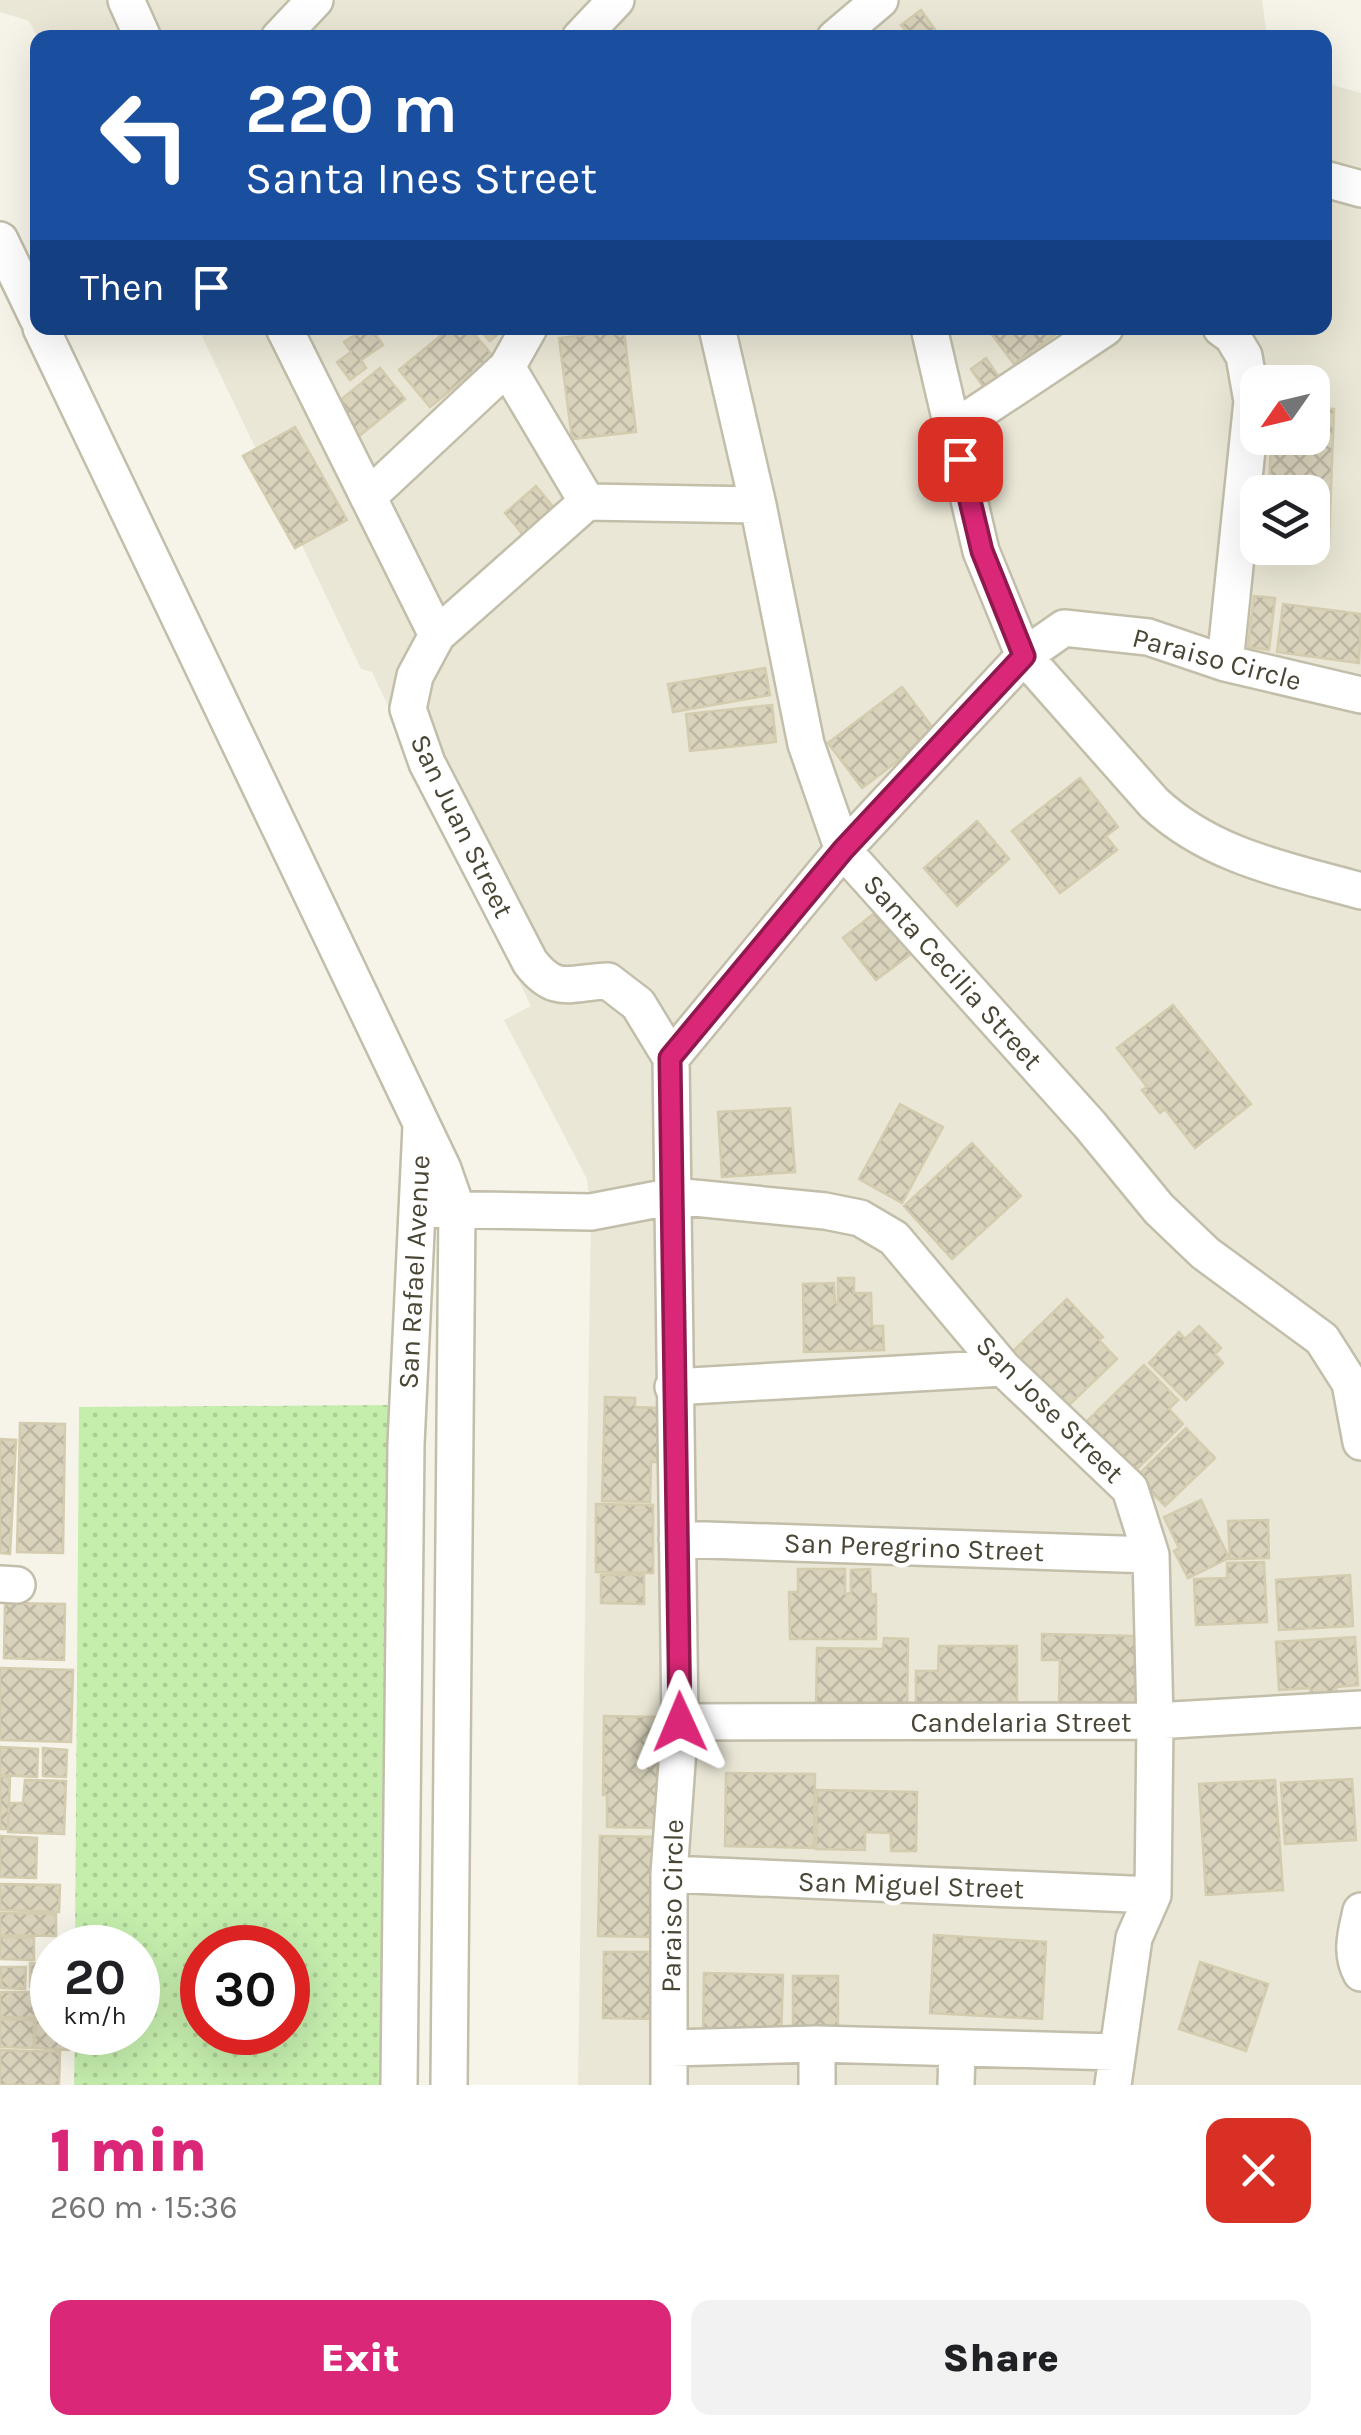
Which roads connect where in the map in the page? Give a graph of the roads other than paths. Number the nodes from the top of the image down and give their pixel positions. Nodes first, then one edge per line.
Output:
1 (126, 0) edge
2 (315, 0) edge
3 (616, 0) edge
4 (869, 13) edge
5 (139, 30) edge
6 (287, 30) edge
7 (588, 30) edge
8 (847, 30) edge
9 (1332, 180) edge
10 (1361, 189) edge
11 (0, 240) edge
12 (30, 302) edge
13 (45, 335) edge
14 (287, 335) edge
15 (525, 335) edge
16 (719, 335) edge
17 (932, 335) edge
18 (1094, 335) edge
19 (1231, 335) edge
20 (508, 368) junction
21 (953, 429) junction
22 (368, 497) junction
23 (587, 502) junction
24 (758, 505) junction
25 (438, 635) junction
26 (1024, 656) junction
27 (1225, 663) junction
28 (1361, 695) edge
29 (843, 850) junction
30 (1361, 890) edge
31 (670, 1058) junction
32 (421, 1126) junction
33 (674, 1196) junction
34 (417, 1209) junction
35 (457, 1209) junction
36 (1322, 1339) junction
37 (1361, 1342) edge
38 (1003, 1368) junction
39 (673, 1387) junction
40 (1361, 1442) edge
41 (677, 1539) junction
42 (1151, 1555) junction
43 (404, 1560) junction
44 (454, 1562) junction
45 (1361, 1709) edge
46 (680, 1722) junction
47 (1156, 1722) junction
48 (669, 1874) junction
49 (1153, 1895) junction
50 (1361, 1911) edge
51 (1361, 1973) edge
52 (400, 1989) junction
53 (449, 1992) junction
54 (817, 2044) junction
55 (670, 2048) junction
56 (958, 2050) junction
57 (1114, 2068) edge
58 (399, 2085) edge
59 (449, 2085) edge
60 (669, 2085) edge
61 (816, 2085) edge
62 (956, 2085) edge

1 - 5 street
2 - 6 street
3 - 7 street
4 - 8 street
9 - 10 street
11 - 12 street
13 - 32 street
14 - 22 street
15 - 20 street
16 - 24 street, Santa Cecilia Street
17 - 21 street
18 - 21 street
19 - 27 street
20 - 22 street
20 - 23 street
21 - 26 street
22 - 25 street
23 - 24 street
23 - 25 street, San Juan Street
24 - 29 street, Santa Cecilia Street
25 - 31 street, San Juan Street
26 - 27 street, Paraiso Circle
26 - 29 street, Paraiso Circle
26 - 30 street
27 - 28 street, Paraiso Circle
29 - 31 street, Paraiso Circle
29 - 36 street, Santa Cecilia Street
31 - 33 street, Paraiso Circle
32 - 34 street, San Rafael Avenue
32 - 35 street, San Rafael Avenue
33 - 35 street, San Jose Street
33 - 38 street, San Jose Street
33 - 39 street, Paraiso Circle
34 - 35 street, San Jose Street
34 - 43 street, San Rafael Avenue
35 - 44 street, San Rafael Avenue
36 - 37 street
36 - 40 street, Santa Cecilia Street
38 - 39 street
38 - 42 street, San Jose Street
39 - 41 street, Paraiso Circle
41 - 42 street, San Peregrino Street
41 - 46 street, Paraiso Circle
42 - 47 street, San Jose Street
43 - 44 street
43 - 52 street, San Rafael Avenue
44 - 53 street, San Rafael Avenue
45 - 47 street, Candelaria Street
46 - 47 street, Candelaria Street
46 - 48 street, Paraiso Circle
47 - 49 street, San Jose Street
48 - 49 street, San Miguel Street
48 - 55 street, Paraiso Circle
49 - 57 street, San Jose Street
50 - 51 street
52 - 53 street
52 - 58 street, San Rafael Avenue
53 - 59 street, San Rafael Avenue
54 - 55 street
54 - 56 street
54 - 61 street
55 - 60 street, Paraiso Circle
56 - 57 street
56 - 62 street

